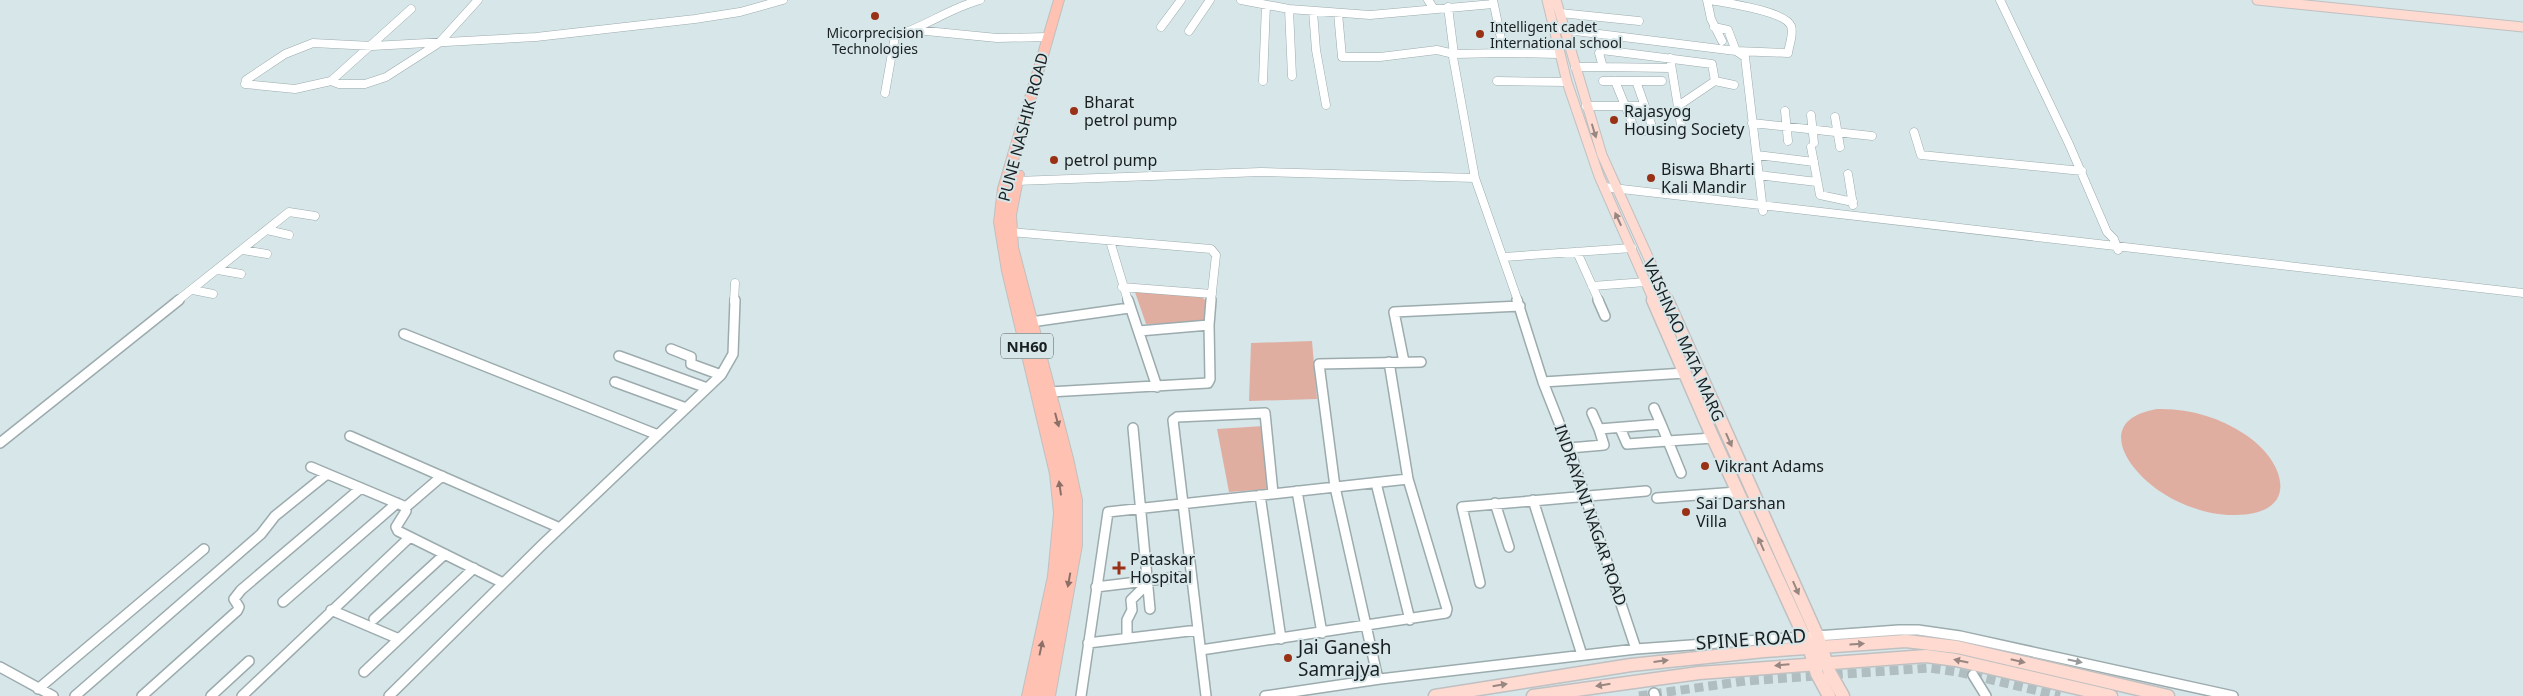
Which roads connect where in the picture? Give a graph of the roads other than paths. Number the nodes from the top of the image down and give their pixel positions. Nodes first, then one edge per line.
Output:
1 (478, 0) edge
2 (756, 0) edge
3 (783, 0) edge
4 (980, 0) edge
5 (1059, 0) edge
6 (1067, 0) edge
7 (1181, 0) edge
8 (1210, 0) edge
9 (1241, 0) edge
10 (1428, 0) edge
11 (1547, 0) edge
12 (1556, 0) edge
13 (1709, 0) edge
14 (2000, 0) edge
15 (2257, 0) edge
16 (2288, 0) edge
17 (1492, 2) edge
18 (1266, 5) junction
19 (1448, 7) junction
20 (754, 8) junction
21 (411, 9) dead end
22 (1289, 9) junction
23 (1434, 9) junction
24 (1314, 11) junction
25 (1338, 13) junction
26 (1560, 13) junction
27 (1614, 18) junction
28 (1639, 21) dead end
29 (2523, 25) edge
30 (1161, 27) dead end
31 (1714, 27) junction
32 (1613, 28) dead end
33 (1558, 29) junction
34 (916, 30) junction
35 (1190, 31) dead end
36 (1048, 37) junction
37 (1722, 41) dead end
38 (439, 43) junction
39 (372, 46) junction
40 (1736, 51) junction
41 (1504, 53) junction
42 (1454, 54) junction
43 (1559, 54) junction
44 (1670, 58) junction
45 (1575, 67) junction
46 (1603, 67) junction
47 (1671, 68) junction
48 (1292, 76) dead end
49 (331, 81) junction
50 (1263, 81) dead end
51 (1497, 81) dead end
52 (1603, 81) dead end
53 (1615, 81) junction
54 (1636, 81) junction
55 (1662, 81) dead end
56 (1715, 81) junction
57 (1567, 82) junction
58 (1734, 85) dead end
59 (1675, 90) junction
60 (885, 93) dead end
61 (1692, 97) junction
62 (1326, 105) dead end
63 (1586, 106) junction
64 (1623, 106) junction
65 (1644, 106) junction
66 (1678, 106) junction
67 (1785, 111) dead end
68 (1810, 114) dead end
69 (1835, 117) dead end
70 (1752, 123) junction
71 (1681, 126) dead end
72 (1787, 127) junction
73 (1813, 130) junction
74 (1914, 132) dead end
75 (1837, 133) junction
76 (1872, 136) dead end
77 (1788, 141) dead end
78 (1840, 147) dead end
79 (1757, 155) junction
80 (1814, 162) junction
81 (2082, 171) junction
82 (1848, 174) dead end
83 (1758, 175) junction
84 (1476, 178) junction
85 (1016, 181) junction
86 (1817, 182) junction
87 (1611, 191) junction
88 (1763, 208) junction
89 (315, 216) dead end
90 (267, 230) junction
91 (1010, 232) junction
92 (2107, 232) junction
93 (289, 235) dead end
94 (1110, 241) junction
95 (2107, 247) junction
96 (1632, 248) junction
97 (2117, 249) junction
98 (243, 250) junction
99 (1577, 252) junction
100 (267, 254) dead end
101 (1504, 257) junction
102 (218, 270) junction
103 (241, 274) dead end
104 (1646, 282) junction
105 (735, 283) dead end
106 (1592, 286) junction
107 (1122, 287) junction
108 (192, 290) junction
109 (2523, 293) edge
110 (213, 294) dead end
111 (1212, 294) junction
112 (2523, 299) edge
113 (1520, 306) junction
114 (1129, 308) junction
115 (1605, 316) dead end
116 (1031, 322) junction
117 (1209, 325) junction
118 (1139, 332) junction
119 (404, 334) dead end
120 (671, 349) dead end
121 (618, 356) dead end
122 (1389, 362) junction
123 (1404, 362) junction
124 (1421, 362) dead end
125 (1685, 372) junction
126 (721, 375) junction
127 (615, 382) dead end
128 (1544, 382) junction
129 (1157, 387) junction
130 (707, 388) junction
131 (1049, 392) junction
132 (686, 408) junction
133 (1654, 408) dead end
134 (1592, 413) dead end
135 (1661, 424) junction
136 (1133, 428) dead end
137 (1620, 428) junction
138 (1599, 429) junction
139 (658, 435) junction
140 (350, 436) dead end
141 (1713, 438) junction
142 (1668, 441) junction
143 (0, 443) edge
144 (1569, 448) junction
145 (311, 467) dead end
146 (1681, 473) dead end
147 (327, 474) junction
148 (442, 476) junction
149 (1408, 479) junction
150 (1376, 483) junction
151 (1749, 485) junction
152 (1335, 487) junction
153 (361, 488) junction
154 (1736, 489) junction
155 (1296, 491) junction
156 (1646, 491) dead end
157 (1274, 494) junction
158 (1260, 495) junction
159 (1585, 496) junction
160 (1657, 498) dead end
161 (1533, 500) junction
162 (1495, 503) junction
163 (1182, 504) junction
164 (402, 505) junction
165 (1141, 508) junction
166 (560, 528) junction
167 (410, 537) junction
168 (1509, 547) dead end
169 (204, 549) dead end
170 (445, 554) junction
171 (474, 568) junction
172 (1179, 577) dead end
173 (1145, 582) junction
174 (503, 583) junction
175 (1480, 583) dead end
176 (1096, 587) junction
177 (283, 602) dead end
178 (1150, 609) dead end
179 (331, 610) junction
180 (374, 619) dead end
181 (1410, 620) junction
182 (1365, 627) junction
183 (1198, 630) junction
184 (1322, 633) junction
185 (1127, 638) junction
186 (399, 639) junction
187 (1282, 639) junction
188 (1812, 641) junction
189 (1088, 642) junction
190 (1636, 648) junction
191 (1201, 650) junction
192 (1582, 655) junction
193 (249, 660) dead end
194 (0, 667) edge
195 (1822, 668) junction
196 (364, 672) dead end
197 (1973, 675) dead end
198 (1378, 679) junction
199 (38, 689) junction
200 (53, 696) edge
201 (75, 696) edge
202 (142, 696) edge
203 (211, 696) edge
204 (242, 696) edge
205 (389, 696) edge
206 (1030, 696) edge
207 (1046, 696) edge
208 (1081, 696) edge
209 (1206, 696) edge
210 (1265, 696) edge
211 (1435, 696) edge
212 (1533, 696) edge
213 (1829, 696) edge
214 (1842, 696) edge
215 (1986, 696) edge
216 (2111, 696) edge
217 (2168, 696) edge
218 (2232, 696) edge

1 - 38 street
2 - 20 street
3 - 20 street
4 - 34 street
5 - 36 highway, PUNE NASHIK ROAD / NH60
6 - 85 highway, PUNE NASHIK ROAD / NH60
7 - 30 street
8 - 35 street
9 - 18 street
10 - 23 street
11 - 33 main road, VAISHNAO MATA MARG
12 - 26 main road, VAISHNAO MATA MARG
13 - 31 street
13 - 40 street
14 - 81 street
15 - 29 main road
16 - 29 main road
17 - 19 street
17 - 41 street
18 - 22 street
18 - 50 street
19 - 23 street
19 - 42 street
20 - 38 street
21 - 39 street
22 - 24 street
22 - 48 street
23 - 25 street
24 - 25 street
24 - 62 street
25 - 42 street
26 - 27 street
26 - 33 main road, VAISHNAO MATA MARG
27 - 28 street
27 - 32 street
31 - 37 street
31 - 40 street
33 - 40 street
33 - 43 main road, VAISHNAO MATA MARG
33 - 45 main road, VAISHNAO MATA MARG
34 - 36 street
34 - 60 street
206 -> 36 highway, PUNE NASHIK ROAD / NH60
38 - 39 street
38 - 49 street
39 - 49 street
39 - 49 street
40 - 70 street
41 - 42 street
41 - 43 street
42 - 84 street
43 - 57 main road, VAISHNAO MATA MARG
44 - 46 street
44 - 47 street
44 - 56 street
45 - 46 street
45 - 63 main road, VAISHNAO MATA MARG
46 - 47 street
47 - 59 street
51 - 57 street
52 - 53 street
53 - 54 street
53 - 64 street
54 - 55 street
54 - 65 street
56 - 58 street
56 - 61 street
57 - 87 main road, VAISHNAO MATA MARG
59 - 61 street
59 - 66 street
61 - 66 street
63 - 64 street
63 -> 87 main road, VAISHNAO MATA MARG
64 - 65 street
64 - 65 street
66 - 71 street
67 - 72 street
68 - 73 street
69 - 75 street
70 - 72 street
70 - 79 street
72 - 73 street
72 - 77 street
73 - 75 street
73 - 80 street
74 - 81 street
75 - 76 street
75 - 78 street
79 - 80 street
79 - 83 street
80 - 86 street
81 - 92 street
82 - 86 street
83 - 86 street
83 - 88 street
84 - 85 street
84 - 101 street
85 - 91 highway, PUNE NASHIK ROAD / NH60
87 - 88 street
96 -> 87 main road, VAISHNAO MATA MARG
87 -> 151 main road, VAISHNAO MATA MARG
88 - 95 street
89 - 90 street
90 - 93 street
90 - 98 street
91 - 94 street
91 - 116 highway, PUNE NASHIK ROAD / NH60
92 - 95 street
92 - 97 street
94 - 107 street
94 - 111 street
95 - 97 street
96 - 99 street
96 - 104 main road, VAISHNAO MATA MARG
97 - 109 street
97 - 112 street
98 - 100 street
98 - 102 street
99 - 101 street
99 - 106 street
101 - 113 street, INDRAYANI NAGAR ROAD
102 - 103 street
102 - 108 street
104 - 106 street
104 - 125 main road, VAISHNAO MATA MARG
105 - 126 street
106 - 115 street
107 - 111 street
107 - 114 street
108 - 110 street
108 - 143 street
111 - 117 street
113 - 123 street
113 - 128 street, INDRAYANI NAGAR ROAD
114 - 116 street
114 - 118 street
116 - 131 highway, PUNE NASHIK ROAD / NH60
117 - 118 street
117 - 129 street
118 - 129 street
119 - 139 street
120 - 126 street
121 - 130 street
122 - 123 street
122 - 149 street
122 - 152 street
123 - 124 street
125 - 128 street
125 - 141 main road, VAISHNAO MATA MARG
126 - 130 street
127 - 132 street
128 - 144 street, INDRAYANI NAGAR ROAD
129 - 131 street
130 - 132 street
131 -> 207 highway, PUNE NASHIK ROAD / NH60
132 - 139 street
133 - 135 street
134 - 138 street
135 - 137 street
135 - 142 street
136 - 165 street
137 - 138 street
137 - 142 street
138 - 144 street
139 - 166 street
140 - 148 street
141 - 142 street
141 - 154 main road, VAISHNAO MATA MARG
142 - 146 street
144 - 159 street, INDRAYANI NAGAR ROAD
145 - 147 street
147 - 153 street
147 - 201 street
148 - 164 street
148 - 166 street
149 - 150 street
149 - 181 street
150 - 152 street
150 - 181 street
151 - 154 main road
151 -> 188 main road, VAISHNAO MATA MARG
152 - 155 street
152 - 182 street
153 - 164 street
153 - 202 street
154 - 160 street
188 -> 154 main road, VAISHNAO MATA MARG
155 - 157 street
155 - 184 street
156 - 159 street
157 - 158 street
157 - 163 street
158 - 163 street
158 - 187 street
159 - 161 street
159 - 190 street, INDRAYANI NAGAR ROAD
161 - 162 street
161 - 192 street
162 - 168 street
162 - 175 street
163 - 165 street
163 - 183 street
164 - 167 street
164 - 177 street
165 - 173 street
165 - 176 street
166 - 174 street
167 - 170 street
167 - 179 street
169 - 199 street
170 - 171 street
170 - 180 street
171 - 174 street
171 - 186 street
172 - 173 street
173 - 176 street
173 - 178 street
173 - 185 street
174 - 205 street
176 - 189 street
179 - 186 street
179 - 204 street
181 - 182 street
182 - 184 street
182 - 198 street
183 - 185 street
183 - 191 street
184 - 187 street
185 - 189 street
186 - 196 street
187 - 191 street
188 - 190 street, SPINE ROAD
188 - 195 main road, VAISHNAO MATA MARG
211 -> 188 main road, SPINE ROAD
188 -> 217 main road, SPINE ROAD
188 -> 218 street, SPINE ROAD
189 - 208 street
190 - 192 street, SPINE ROAD
191 - 209 street
192 - 198 street, SPINE ROAD
193 - 203 street
194 - 199 street
195 -> 212 main road, SPINE ROAD
195 - 213 main road
195 - 214 main road
216 -> 195 main road, SPINE ROAD
197 - 215 street
198 - 210 street, SPINE ROAD
199 - 200 street

